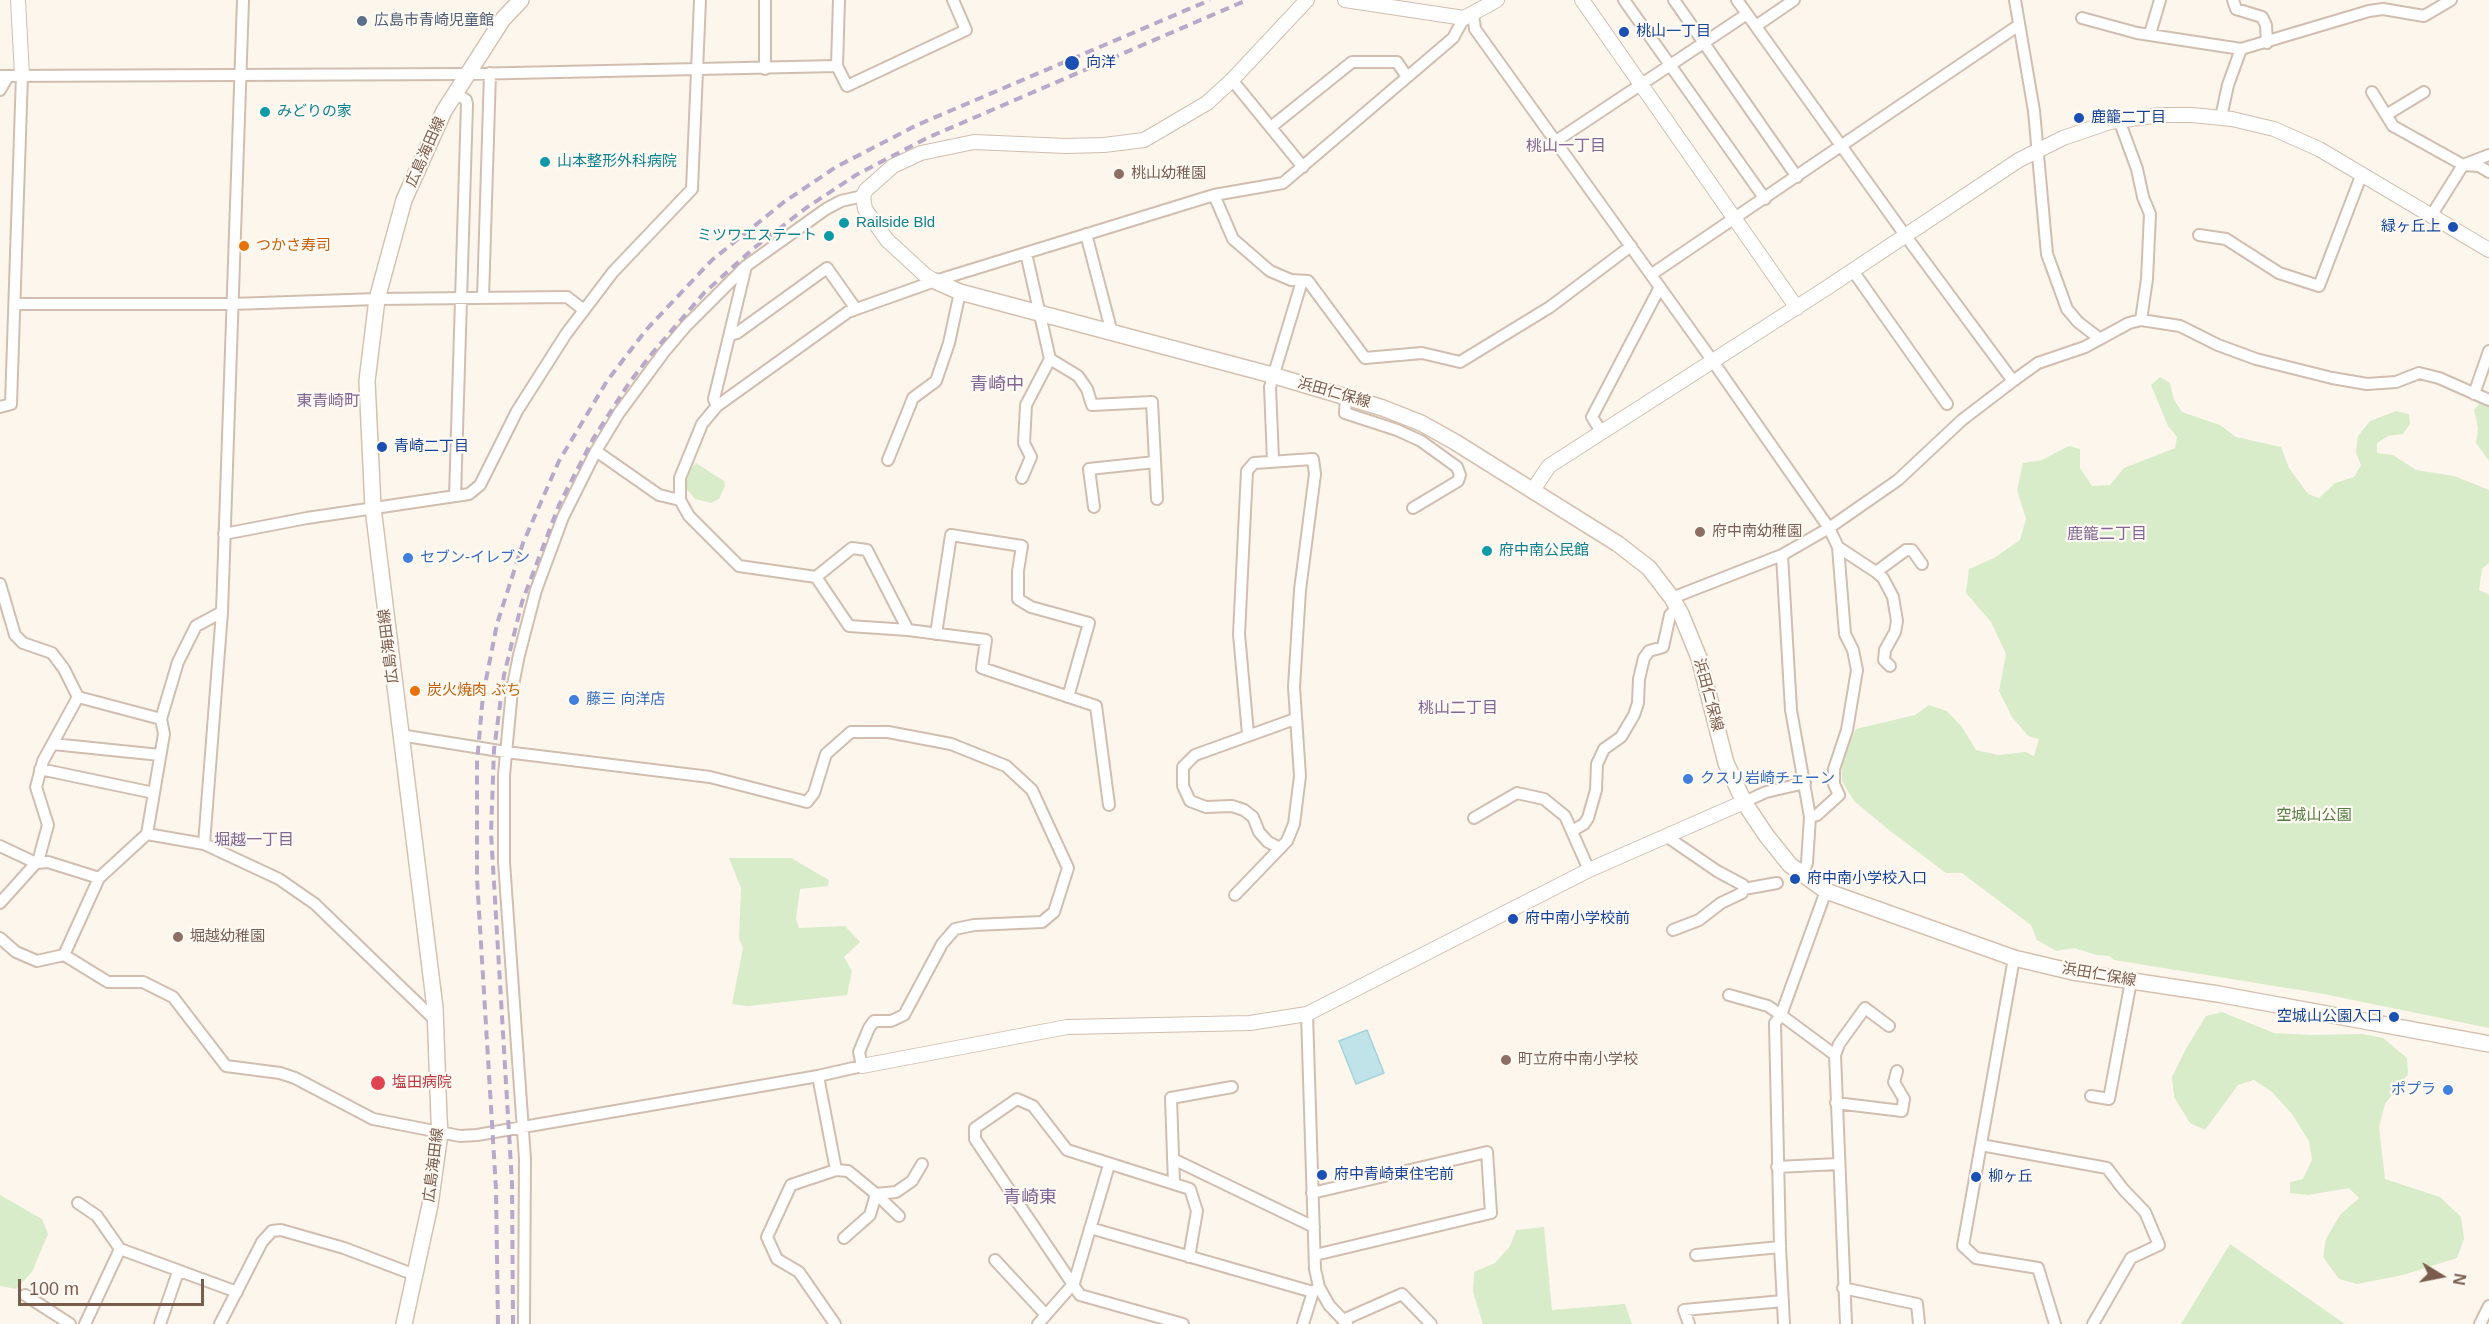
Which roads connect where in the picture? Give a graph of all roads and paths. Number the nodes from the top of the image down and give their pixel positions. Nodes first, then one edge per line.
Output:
1 (18, 0) edge
2 (243, 0) edge
3 (521, 0) edge
4 (700, 0) edge
5 (765, 0) edge
6 (839, 0) edge
7 (953, 0) edge
8 (1307, 0) edge
9 (1349, 0) edge
10 (1497, 0) edge
11 (1582, 0) edge
12 (1624, 0) edge
13 (1674, 0) edge
14 (1737, 0) edge
15 (1794, 0) edge
16 (2015, 0) edge
17 (2160, 0) edge
18 (2233, 0) edge
19 (2451, 0) edge
20 (1747, 14) junction
21 (1469, 16) junction
22 (2082, 18) dead end
23 (2019, 25) junction
24 (1756, 26) junction
25 (2150, 34) junction
26 (2267, 42) junction
27 (1704, 43) junction
28 (2241, 49) junction
29 (1670, 65) junction
30 (837, 66) junction
31 (765, 69) junction
32 (696, 70) junction
33 (489, 73) junction
34 (466, 74) junction
35 (240, 75) junction
36 (10, 76) edge
37 (1407, 77) junction
38 (1232, 80) junction
39 (1640, 84) junction
40 (0, 90) edge
41 (2372, 92) dead end
42 (2424, 92) dead end
43 (455, 93) junction
44 (2386, 115) junction
45 (2221, 117) junction
46 (2119, 120) junction
47 (1271, 128) junction
48 (1556, 141) junction
49 (1841, 147) junction
50 (2038, 150) junction
51 (2489, 155) edge
52 (2463, 165) junction
53 (1303, 167) junction
54 (2489, 172) edge
55 (2361, 176) junction
56 (1797, 177) junction
57 (1214, 195) junction
58 (863, 196) junction
59 (1765, 199) junction
60 (2431, 216) junction
61 (1735, 219) junction
62 (1086, 234) junction
63 (1905, 235) junction
64 (2199, 235) dead end
65 (1631, 246) junction
66 (2489, 250) edge
67 (1026, 253) junction
68 (746, 266) junction
69 (1853, 271) junction
70 (1652, 274) junction
71 (935, 281) junction
72 (1302, 281) junction
73 (1660, 286) junction
74 (960, 292) junction
75 (461, 298) junction
76 (483, 298) junction
77 (377, 299) junction
78 (15, 304) junction
79 (232, 304) junction
80 (1797, 308) junction
81 (856, 309) junction
82 (585, 310) junction
83 (1039, 313) junction
84 (2141, 320) junction
85 (1112, 333) junction
86 (730, 335) junction
87 (2100, 339) junction
88 (2489, 351) edge
89 (1050, 359) junction
90 (1713, 362) junction
91 (1272, 375) junction
92 (2013, 381) junction
93 (2474, 394) junction
94 (1346, 396) junction
95 (2489, 400) edge
96 (1947, 404) dead end
97 (717, 406) junction
98 (0, 407) edge
99 (1602, 433) junction
100 (596, 451) junction
101 (888, 460) dead end
102 (1273, 460) junction
103 (1155, 462) junction
104 (1022, 478) dead end
105 (1533, 490) junction
106 (455, 496) junction
107 (1157, 499) dead end
108 (680, 500) junction
109 (1094, 507) dead end
110 (373, 508) junction
111 (1413, 508) dead end
112 (1830, 528) junction
113 (224, 534) junction
114 (1838, 547) junction
115 (1782, 555) junction
116 (1922, 564) dead end
117 (1876, 572) junction
118 (816, 577) junction
119 (0, 584) edge
120 (1675, 603) junction
121 (222, 612) junction
122 (908, 630) junction
123 (936, 634) junction
124 (1890, 666) dead end
125 (78, 697) junction
126 (1068, 697) junction
127 (162, 719) junction
128 (1295, 719) junction
129 (1248, 734) junction
130 (400, 735) junction
131 (53, 744) junction
132 (506, 752) junction
133 (160, 755) junction
134 (40, 769) junction
135 (1805, 783) junction
136 (154, 793) junction
137 (1744, 802) junction
138 (1109, 805) dead end
139 (1810, 817) junction
140 (1474, 818) dead end
141 (1572, 831) junction
142 (147, 834) junction
143 (1666, 836) junction
144 (204, 844) junction
145 (0, 846) edge
146 (1280, 849) junction
147 (36, 864) junction
148 (1589, 870) junction
149 (1802, 876) junction
150 (99, 878) junction
151 (1777, 883) dead end
152 (1744, 889) junction
153 (1826, 891) junction
154 (1235, 895) dead end
155 (0, 903) edge
156 (1673, 930) dead end
157 (0, 938) edge
158 (64, 955) junction
159 (2014, 958) junction
160 (2131, 981) junction
161 (1729, 995) dead end
162 (1307, 1014) junction
163 (1781, 1015) junction
164 (435, 1020) junction
165 (1889, 1026) dead end
166 (2489, 1044) edge
167 (1834, 1055) junction
168 (862, 1066) junction
169 (1897, 1071) dead end
170 (818, 1076) junction
171 (1232, 1087) dead end
172 (2091, 1096) dead end
173 (1836, 1103) junction
174 (522, 1126) junction
175 (440, 1133) junction
176 (1981, 1145) junction
177 (1173, 1159) junction
178 (921, 1164) dead end
179 (1838, 1164) junction
180 (1109, 1165) junction
181 (1778, 1167) junction
182 (836, 1170) junction
183 (1174, 1184) junction
184 (1312, 1193) junction
185 (876, 1194) junction
186 (78, 1203) dead end
187 (899, 1216) dead end
188 (1314, 1227) junction
189 (1090, 1228) junction
190 (844, 1238) dead end
191 (1780, 1247) junction
192 (120, 1249) junction
193 (1696, 1255) dead end
194 (1314, 1256) junction
195 (1189, 1257) junction
196 (994, 1260) dead end
197 (178, 1272) junction
198 (415, 1275) junction
199 (1074, 1283) junction
200 (1843, 1288) junction
201 (1316, 1290) junction
202 (237, 1292) junction
203 (25, 1295) dead end
204 (1783, 1300) junction
205 (2489, 1306) edge
206 (1042, 1320) edge
207 (1345, 1322) edge
208 (1178, 1323) edge
209 (70, 1324) edge
210 (86, 1324) edge
211 (160, 1324) edge
212 (220, 1324) edge
213 (404, 1324) edge
214 (524, 1324) edge
215 (835, 1324) edge
216 (1303, 1324) edge
217 (1431, 1324) edge
218 (1689, 1324) edge
219 (1784, 1324) edge
220 (1846, 1324) edge
221 (1919, 1324) edge
222 (2055, 1324) edge
223 (2093, 1324) edge
224 (2480, 1324) edge

1 - 36 street
2 - 35 street
3 - 34 main road, 広島海田線
4 - 32 street
5 - 31 street
6 - 30 street
7 - 30 street
8 - 38 street
9 - 21 street
10 - 21 street
11 - 39 street
12 - 29 street
13 - 27 street
14 - 20 street
15 - 24 street
16 - 23 street
17 - 25 street
18 - 26 street
19 - 26 street
20 - 24 street
20 - 27 street
21 - 37 street
21 - 48 street
22 - 25 street
23 - 49 street
23 - 50 street
24 - 49 street
25 - 28 street
26 - 28 street
27 - 29 street
27 - 56 street
28 - 45 street
29 - 39 street
29 - 59 street
30 - 31 street
31 - 32 street
32 - 33 street
32 - 82 street
33 - 34 street
33 - 76 street
34 - 35 street
34 - 43 main road, 広島海田線
35 - 36 street
35 - 79 street
36 - 40 street
36 - 78 street
37 - 47 street
37 - 53 street
38 - 47 street
38 - 58 street
39 - 48 street
39 - 61 street
41 - 44 street
42 - 44 street
43 - 75 street
43 - 77 main road, 広島海田線
44 - 52 street
45 - 46 street
45 - 55 street
46 - 50 street
46 - 84 street
47 - 53 street
48 - 65 street
49 - 56 street
49 - 63 street
50 - 63 street
50 - 87 street
51 - 52 street
52 - 54 street
52 - 60 street
53 - 57 street
55 - 60 street
55 - 64 street
56 - 59 street
57 - 62 street
57 - 72 street
58 - 68 street
58 - 71 street
59 - 61 street
60 - 66 street
61 - 70 street
61 - 80 street
62 - 67 street
62 - 85 street
63 - 69 street
63 - 92 street
65 - 70 street
65 - 72 street
67 - 71 street
67 - 83 street
68 - 86 street
68 - 100 street
69 - 80 street
69 - 96 street
70 - 73 street
71 - 74 main road, 浜田仁保線
71 - 81 street
72 - 91 street
73 - 90 street
73 - 99 street
74 - 83 main road, 浜田仁保線
74 - 101 street
75 - 76 street
75 - 77 street
75 - 106 street
76 - 82 street
77 - 79 street
77 - 110 main road, 広島海田線
78 - 79 street
78 - 98 street
79 - 113 street
80 - 90 street
81 - 86 street
81 - 97 street
82 - 106 street
83 - 85 main road, 浜田仁保線
83 - 89 street
84 - 87 street
84 - 93 street
85 - 91 main road, 浜田仁保線
86 - 97 street
87 - 92 street
88 - 93 street
89 - 103 street
89 - 104 street
90 - 99 street
90 - 112 street
91 - 94 main road, 浜田仁保線
91 - 102 street
92 - 112 street
93 - 95 street
94 - 105 main road, 浜田仁保線
94 - 111 street
97 - 108 street
99 - 105 street
100 - 108 street
100 - 132 street
102 - 128 street
102 - 129 street
103 - 107 street
103 - 109 street
105 - 120 main road, 浜田仁保線
106 - 110 street
108 - 118 street
110 - 113 street
110 - 130 main road, 広島海田線
112 - 114 street
112 - 115 street
113 - 121 street
114 - 117 street
114 - 139 street
115 - 120 street
115 - 135 street
116 - 117 street
117 - 124 street
118 - 122 street
118 - 122 street
119 - 125 street
120 - 137 main road, 浜田仁保線
120 - 141 street
121 - 127 street
121 - 144 street
122 - 123 street
123 - 126 street
123 - 126 street
125 - 127 street
125 - 131 street
126 - 138 street
127 - 133 street
128 - 129 street
128 - 146 street
129 - 146 street
130 - 132 street
130 - 164 main road, 広島海田線
131 - 133 street
131 - 134 street
132 - 168 street
132 - 174 street
133 - 136 street
134 - 136 street
134 - 147 street
135 - 137 street
135 - 139 street
136 - 142 street
137 - 143 street
137 - 149 main road, 浜田仁保線
139 - 149 street
140 - 141 street
141 - 148 street
142 - 144 street
142 - 150 street
143 - 148 street
143 - 152 street
144 - 164 street
145 - 147 street
146 - 154 street
147 - 150 street
147 - 155 street
148 - 162 street
149 - 153 main road, 浜田仁保線
150 - 158 street
151 - 152 street
152 - 156 street
153 - 159 main road, 浜田仁保線
153 - 163 street
157 - 158 street
158 - 175 street
159 - 160 main road, 浜田仁保線
159 - 176 street
160 - 166 main road, 浜田仁保線
160 - 172 street
161 - 163 street
162 - 168 street
162 - 184 street
163 - 167 street
163 - 181 street
164 - 175 main road, 広島海田線
165 - 167 street
167 - 173 street
168 - 170 street
169 - 173 street
170 - 174 street
170 - 182 street
171 - 177 street
173 - 179 street
174 - 175 street
174 - 214 street
175 - 198 main road, 広島海田線
176 - 222 street
176 - 223 street
177 - 183 street
177 - 188 street
178 - 185 street
179 - 181 street
179 - 200 street
180 - 183 street
180 - 189 street
180 - 199 street
181 - 191 street
182 - 185 street
182 - 215 street
183 - 195 street
184 - 188 street
184 - 194 street
185 - 187 street
185 - 190 street
186 - 192 street
188 - 194 street
189 - 195 street
189 - 199 street
191 - 193 street
191 - 204 street
192 - 197 street
192 - 210 street
194 - 201 street
195 - 201 street
196 - 206 street
197 - 202 street
197 - 211 street
198 - 202 street
198 - 213 main road, 広島海田線
199 - 206 street
199 - 208 street
200 - 220 street
200 - 221 street
201 - 207 street
201 - 216 street
202 - 212 street
203 - 209 street
204 - 218 street
204 - 219 street
205 - 224 street
207 - 217 street

